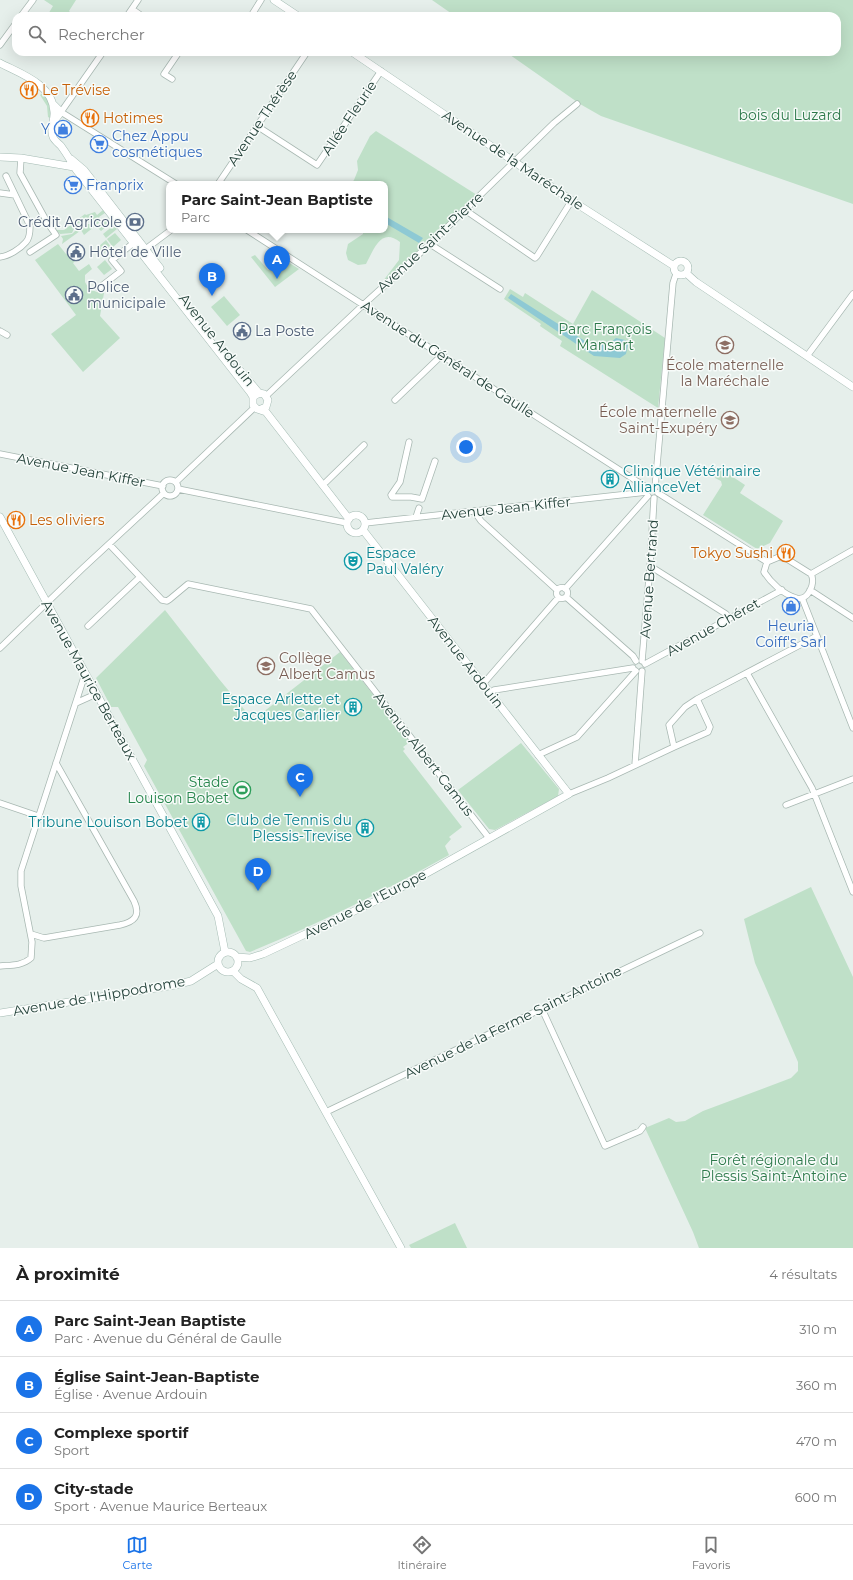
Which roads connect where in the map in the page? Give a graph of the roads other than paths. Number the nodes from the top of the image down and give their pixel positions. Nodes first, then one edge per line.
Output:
1 (33, 0) edge
2 (138, 0) edge
3 (261, 0) edge
4 (274, 0) edge
5 (132, 9) junction
6 (24, 12) edge
7 (130, 12) edge
8 (136, 12) edge
9 (254, 12) edge
10 (292, 12) edge
11 (12, 28) edge
12 (0, 45) edge
13 (100, 56) edge
14 (175, 56) edge
15 (304, 56) edge
16 (358, 56) edge
17 (0, 63) edge
18 (381, 71) junction
19 (172, 79) dead end
20 (578, 104) dead end
21 (54, 105) junction
22 (61, 112) junction
23 (53, 121) junction
24 (257, 126) junction
25 (0, 157) edge
26 (69, 157) junction
27 (21, 158) junction
28 (515, 161) junction
29 (49, 162) junction
30 (74, 167) junction
31 (6, 176) dead end
32 (171, 181) edge
33 (220, 181) edge
34 (0, 193) edge
35 (15, 195) junction
36 (572, 200) junction
37 (465, 210) junction
38 (167, 233) edge
39 (252, 233) edge
40 (136, 241) junction
41 (430, 244) junction
42 (144, 251) junction
43 (30, 252) dead end
44 (0, 257) edge
45 (674, 266) junction
46 (686, 273) junction
47 (676, 274) junction
48 (99, 288) dead end
49 (500, 289) dead end
50 (853, 294) edge
51 (363, 304) junction
52 (0, 331) edge
53 (7, 335) dead end
54 (442, 355) junction
55 (807, 356) junction
56 (853, 387) edge
57 (259, 396) junction
58 (394, 400) dead end
59 (268, 405) junction
60 (258, 408) junction
61 (409, 442) dead end
62 (364, 445) dead end
63 (0, 454) edge
64 (435, 462) dead end
65 (176, 482) junction
66 (326, 482) junction
67 (163, 486) junction
68 (656, 488) junction
69 (178, 489) junction
70 (164, 493) junction
71 (650, 494) junction
72 (658, 494) junction
73 (419, 508) dead end
74 (474, 511) junction
75 (0, 517) edge
76 (416, 518) junction
77 (349, 519) junction
78 (364, 526) junction
79 (110, 544) junction
80 (853, 550) edge
81 (767, 562) junction
82 (650, 566) junction
83 (811, 574) junction
84 (140, 577) junction
85 (565, 589) junction
86 (557, 590) junction
87 (782, 590) junction
88 (810, 590) junction
89 (566, 597) junction
90 (558, 598) junction
91 (802, 598) junction
92 (46, 604) junction
93 (729, 618) junction
94 (853, 618) edge
95 (88, 626) dead end
96 (817, 636) junction
97 (0, 648) edge
98 (641, 662) junction
99 (637, 670) junction
100 (747, 673) junction
101 (85, 674) junction
102 (483, 684) junction
103 (490, 693) junction
104 (96, 694) junction
105 (698, 699) junction
106 (76, 703) junction
107 (853, 728) edge
108 (674, 747) junction
109 (538, 755) junction
110 (56, 763) junction
111 (635, 765) junction
112 (853, 779) edge
113 (569, 794) junction
114 (815, 794) junction
115 (0, 803) edge
116 (786, 805) dead end
117 (38, 816) junction
118 (489, 838) junction
119 (853, 892) edge
120 (700, 933) dead end
121 (31, 934) junction
122 (225, 952) junction
123 (238, 957) junction
124 (218, 964) junction
125 (0, 966) edge
126 (233, 971) junction
127 (542, 1009) junction
128 (0, 1013) edge
129 (326, 1112) junction
130 (643, 1127) dead end
131 (401, 1248) edge

1 - 6 street
2 - 5 street
3 - 9 street
4 - 10 street
5 - 7 street
5 - 8 street
11 - 12 street
13 - 22 street
14 - 19 street
15 - 24 street, Avenue Thérèse
16 - 18 street, Avenue de la Maréchale
17 - 21 street
18 - 24 street, Allée Fleurie
18 - 28 street, Avenue de la Maréchale
20 - 28 street, Avenue Saint-Pierre
21 - 22 street
21 - 23 street, Avenue Ardouin
22 - 23 street
22 - 32 street
23 - 26 street, Avenue Ardouin
24 - 33 street, Avenue Thérèse
25 - 27 street
26 - 29 street
26 - 30 street, Avenue Ardouin
26 - 40 street, Avenue Ardouin
27 - 29 street
27 - 43 street
28 - 36 street, Avenue de la Maréchale
28 - 37 street, Avenue Saint-Pierre
29 - 30 street
30 - 40 street, Avenue Ardouin
31 - 35 street
34 - 35 street
35 - 44 street
36 - 37 street
36 - 45 street, Avenue de la Maréchale
37 - 41 street, Avenue Saint-Pierre
38 - 42 street
39 - 51 street, Avenue du Général de Gaulle
40 - 42 street, Avenue Ardouin
40 - 48 street
41 - 49 street
41 - 51 street, Avenue Saint-Pierre
42 - 57 street, Avenue Ardouin
45 - 46 street
45 - 47 street
46 - 47 street
46 - 55 street
47 - 68 street
50 - 55 street
51 - 54 street, Avenue du Général de Gaulle
51 - 57 street, Avenue Saint-Pierre
52 - 53 street
54 - 58 street
54 - 71 street, Avenue du Général de Gaulle
55 - 56 street
57 - 59 street
57 - 60 street
59 - 60 street
59 - 66 street
60 - 65 street
60 - 77 street
61 - 64 street
62 - 66 street
63 - 67 street, Avenue Jean Kiffer
65 - 67 street
65 - 69 street
66 - 77 street
67 - 70 street
68 - 71 street, Avenue Jean Kiffer
68 - 72 street
69 - 70 street
69 - 77 street
70 - 79 street
71 - 72 street
71 - 74 street, Avenue Jean Kiffer
71 - 82 street, Avenue Bertrand
71 - 85 street
72 - 81 street
73 - 76 street
74 - 76 street, Avenue Jean Kiffer
74 - 86 street
75 - 92 street, Avenue Maurice Berteaux
76 - 78 street, Avenue Jean Kiffer
77 - 78 street
77 - 78 street
78 - 102 street, Avenue Ardouin
79 - 84 street, Avenue Albert Camus
79 - 92 street
80 - 83 street
81 - 83 street
81 - 87 street
82 - 93 street
82 - 98 street, Avenue Bertrand
83 - 88 street
84 - 95 street
84 - 118 street, Avenue Albert Camus
85 - 86 street
85 - 89 street
86 - 90 street
87 - 91 street
87 - 93 street, Avenue Chéret
88 - 91 street
88 - 94 street
89 - 90 street
89 - 98 street
90 - 102 street
91 - 96 street
92 - 97 street
92 - 101 street, Avenue Maurice Berteaux
93 - 98 street, Avenue Chéret
96 - 100 street
96 - 107 street
98 - 99 street
98 - 99 street
99 - 103 street
99 - 109 street
99 - 111 street
100 - 105 street
100 - 114 street
101 - 104 street, Avenue Maurice Berteaux
101 - 106 street
102 - 103 street, Avenue Ardouin
103 - 109 street, Avenue Ardouin
104 - 106 street
104 - 122 street, Avenue Maurice Berteaux
105 - 108 street
105 - 108 street
106 - 110 street
108 - 111 street
109 - 113 street, Avenue Ardouin
110 - 117 street
110 - 121 street
111 - 113 street
112 - 114 street
113 - 118 street, Avenue de l'Europe
114 - 116 street
114 - 119 street
115 - 117 street
117 - 121 street
118 - 123 street, Avenue de l'Europe
120 - 127 street, Avenue de la Ferme Saint-Antoine
121 - 125 street
122 - 123 street
122 - 124 street
123 - 126 street
124 - 126 street
124 - 128 street, Avenue de l'Hippodrome
126 - 129 street
127 - 129 street, Avenue de la Ferme Saint-Antoine
127 - 130 street
129 - 131 street

